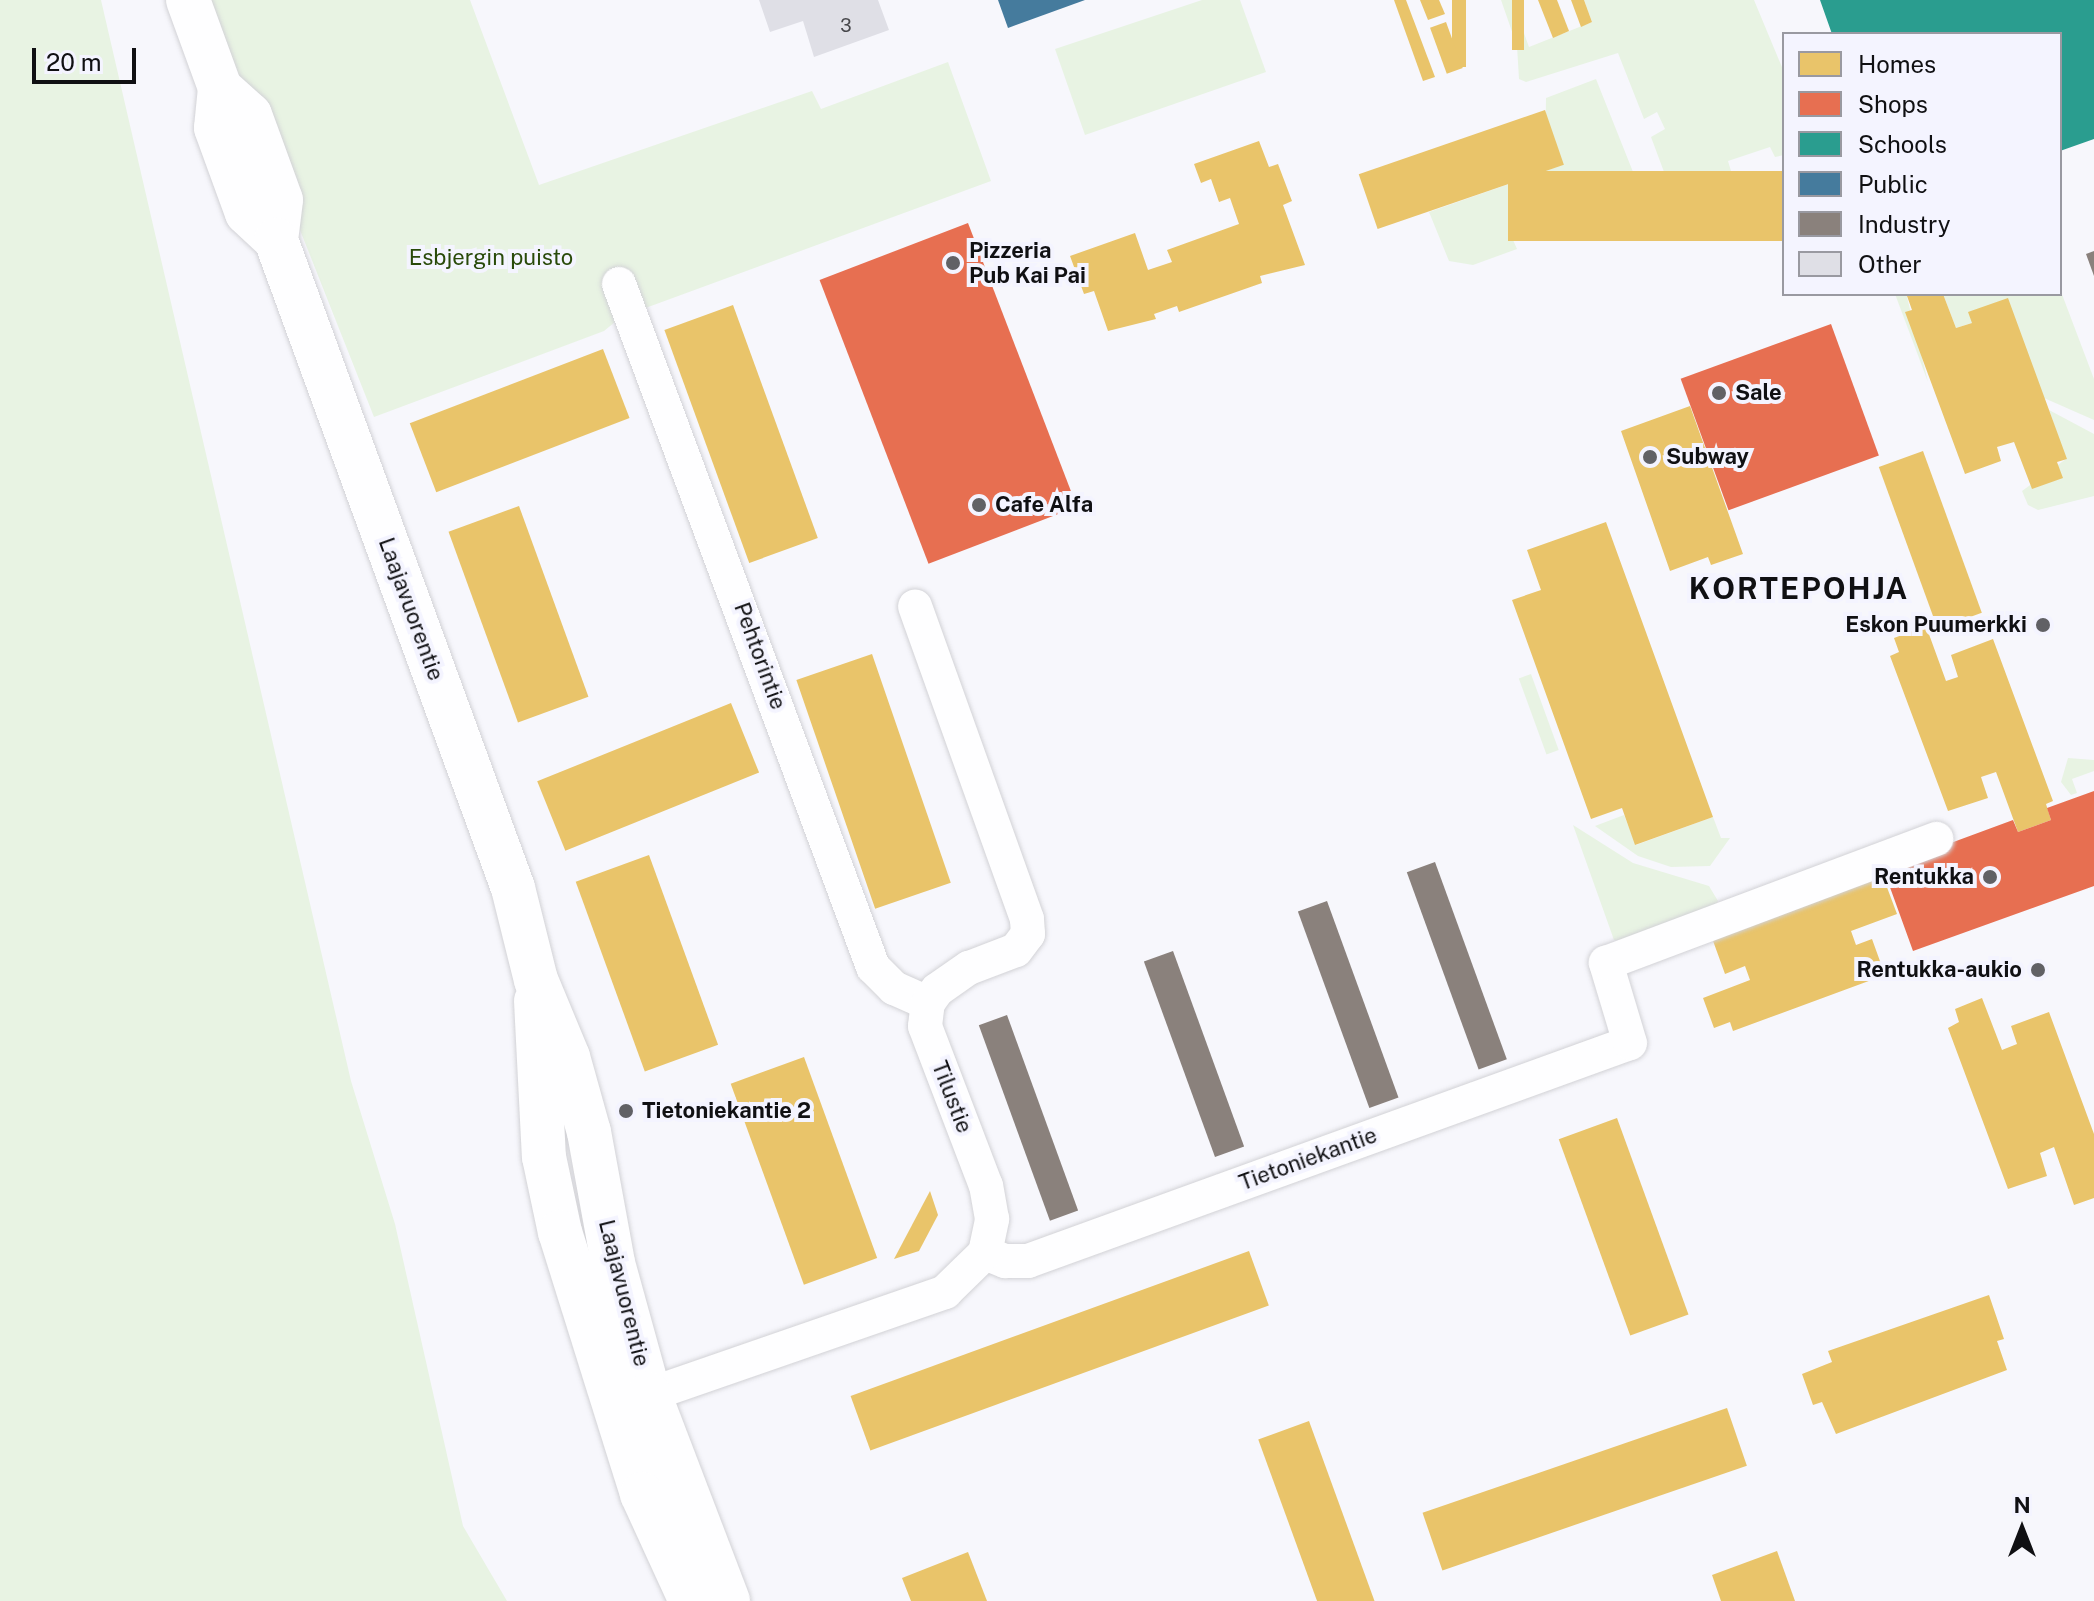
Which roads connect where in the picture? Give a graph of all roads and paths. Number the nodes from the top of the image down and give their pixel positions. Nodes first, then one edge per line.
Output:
1 (188, 0) edge
2 (619, 284) dead end
3 (915, 606) dead end
4 (1936, 839) dead end
5 (928, 1003) junction
6 (985, 1253) junction
7 (631, 1401) junction
8 (691, 1601) edge
9 (728, 1601) edge

1 - 7 main road, Laajavuorentie
2 - 5 street, Pehtorintie
3 - 5 street
4 - 6 street, Tietoniekantie
5 - 6 street, Tilustie
6 - 7 street
7 - 8 main road, Laajavuorentie
7 - 9 main road, Laajavuorentie

